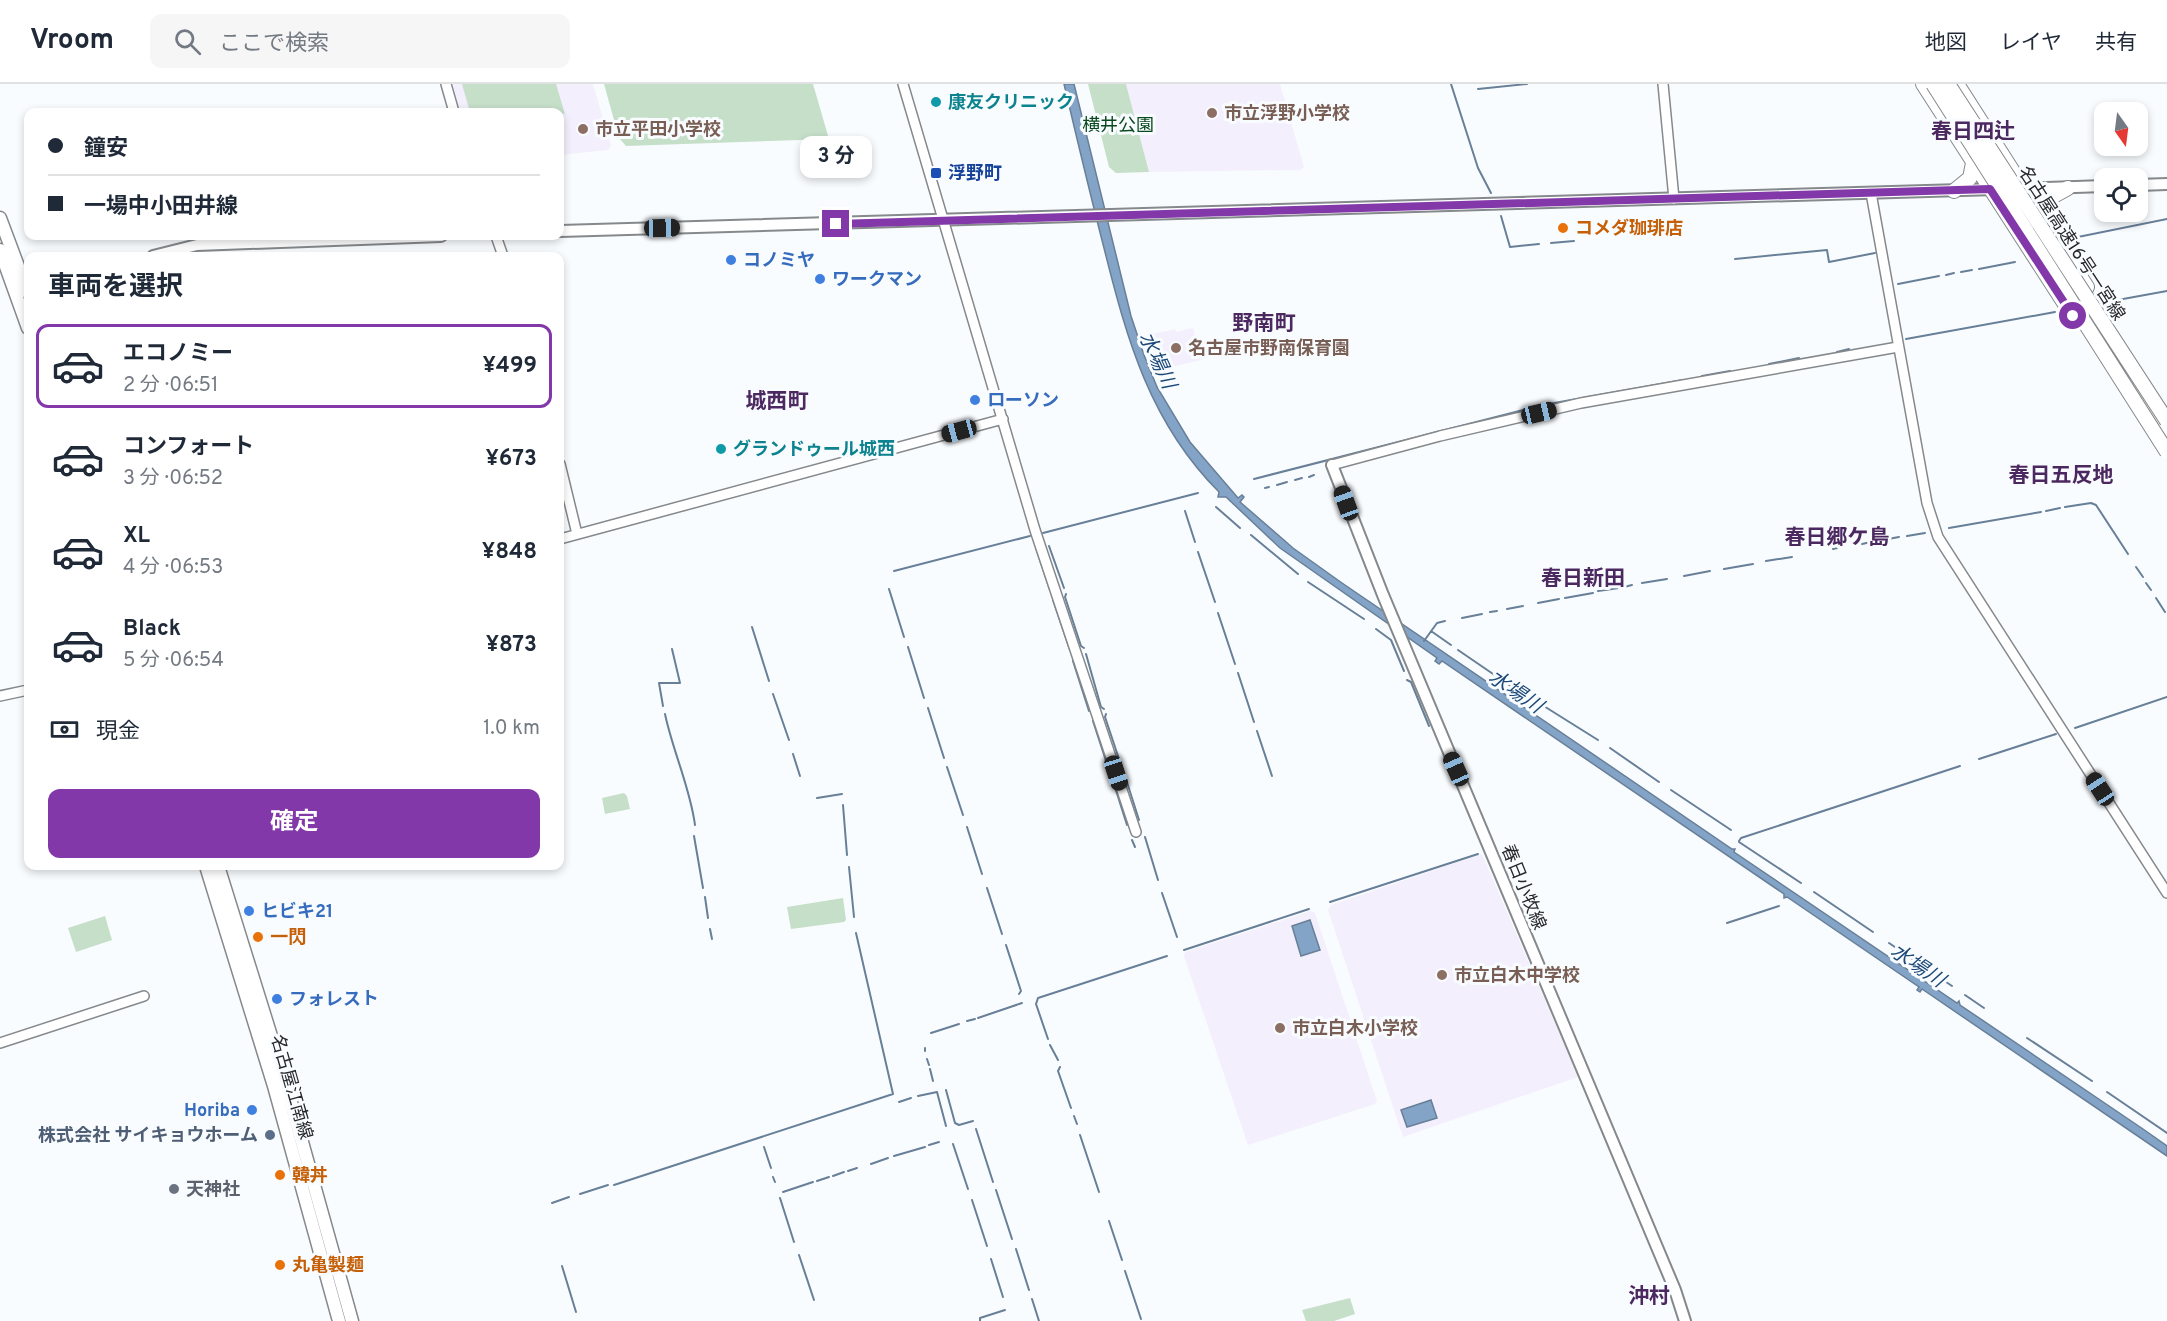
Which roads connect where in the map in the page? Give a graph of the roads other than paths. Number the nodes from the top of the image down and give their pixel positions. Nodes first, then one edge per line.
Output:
1 (446, 84) edge
2 (903, 84) edge
3 (1663, 84) edge
4 (1923, 84) edge
5 (1932, 84) edge
6 (1948, 84) edge
7 (1957, 84) edge
8 (453, 108) edge
9 (1973, 163) junction
10 (2167, 184) edge
11 (2148, 185) edge
12 (2094, 187) edge
13 (2068, 188) junction
14 (1990, 189) junction
15 (2026, 189) junction
16 (1954, 191) junction
17 (1871, 194) junction
18 (1674, 199) junction
19 (2041, 212) junction
20 (0, 218) edge
21 (945, 220) junction
22 (564, 231) edge
23 (333, 240) edge
24 (0, 250) edge
25 (169, 252) edge
26 (24, 289) edge
27 (24, 290) edge
28 (1898, 347) junction
29 (2125, 347) junction
30 (2167, 412) edge
31 (1004, 419) junction
32 (2167, 421) edge
33 (2167, 435) edge
34 (2167, 452) edge
35 (2167, 459) edge
36 (1332, 465) joint
37 (564, 480) edge
38 (577, 534) junction
39 (564, 538) edge
40 (24, 691) edge
41 (0, 696) edge
42 (1136, 832) dead end
43 (207, 870) edge
44 (219, 870) edge
45 (2167, 893) edge
46 (144, 996) dead end
47 (0, 1042) edge
48 (339, 1321) edge
49 (352, 1321) edge
50 (1685, 1321) edge

1 - 8 street
2 - 21 street
3 - 18 street
4 - 9 highway
5 - 34 highway, 名古屋高速16号一宮線, bridge
6 - 32 highway, 名古屋高速16号一宮線, bridge
7 - 15 highway
9 - 14 highway
9 - 16 highway
10 - 11 main road
12 - 13 main road
13 - 15 main road
13 - 19 highway
14 - 15 main road
14 - 16 main road
14 - 35 highway
15 - 19 highway
16 - 17 main road
17 - 18 main road
17 - 28 street
18 - 21 main road
19 - 29 highway
20 - 26 main road
21 - 22 main road
21 - 31 street
23 - 25 main road
24 - 27 main road
28 - 36 street
28 - 45 street
29 - 30 highway
29 - 33 highway
31 - 38 street
31 - 42 street
36 - 50 main road, 春日小牧線
37 - 38 street
38 - 39 street
40 - 41 street
43 - 48 main road, 名古屋江南線
44 - 49 main road, 名古屋江南線
46 - 47 street

